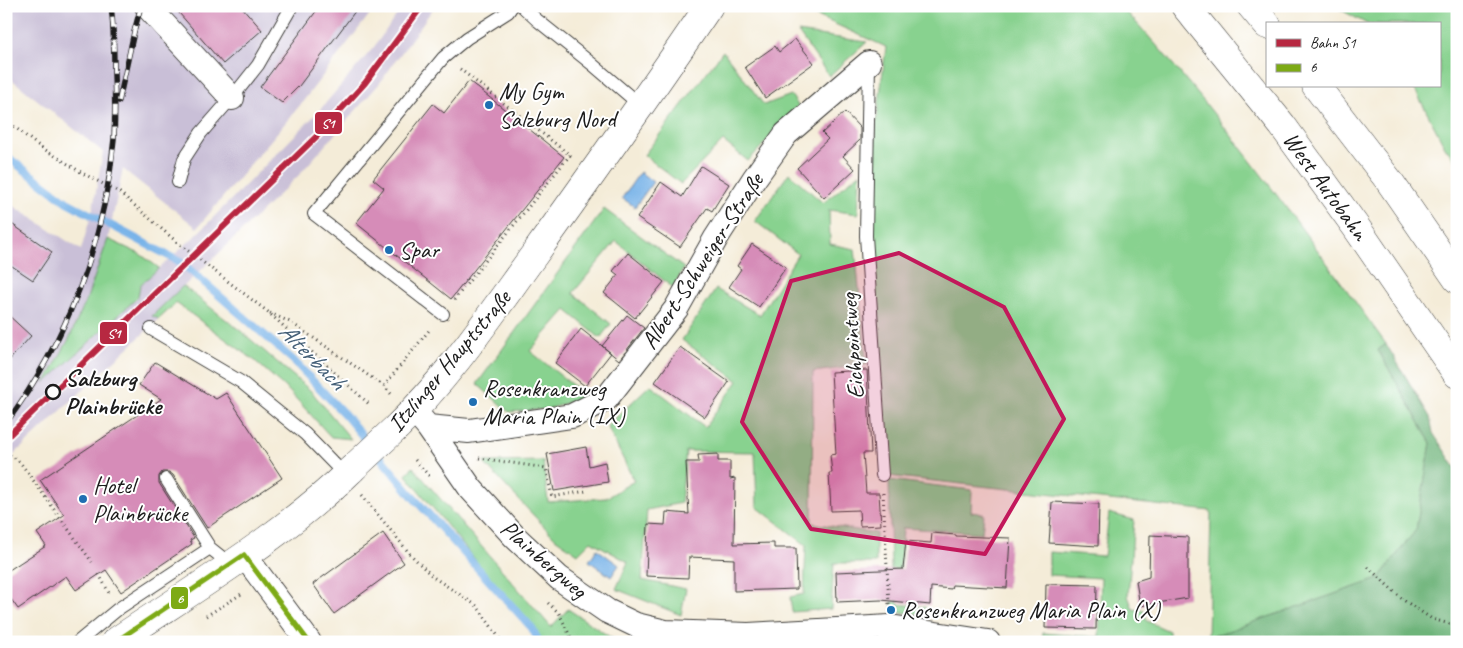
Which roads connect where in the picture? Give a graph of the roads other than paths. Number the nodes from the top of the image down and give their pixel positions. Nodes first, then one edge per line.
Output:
1 (147, 6) edge
2 (292, 6) edge
3 (512, 6) edge
4 (522, 6) edge
5 (709, 6) edge
6 (1185, 6) edge
7 (1251, 6) edge
8 (1266, 24) edge
9 (869, 63) joint
10 (1318, 88) edge
11 (232, 98) junction
12 (641, 106) junction
13 (178, 182) dead end
14 (1457, 279) edge
15 (443, 314) road end
16 (151, 329) dead end
17 (1457, 374) edge
18 (408, 416) junction
19 (882, 475) road end
20 (166, 479) dead end
21 (352, 479) junction
22 (228, 556) junction
23 (664, 637) edge
24 (799, 638) edge
25 (78, 642) edge
26 (115, 642) edge
27 (309, 642) edge
28 (988, 642) edge

1 - 11 street
2 - 11 lane
3 - 15 lane
4 - 12 lane
5 - 12 main road, Itzlinger Hauptstraße
6 - 17 main road, West Autobahn
7 - 8 main road
9 - 18 street, Albert-Schweiger-Straße
9 - 19 lane, Eichpointweg
10 - 14 main road
11 - 13 lane
12 - 18 main road, Itzlinger Hauptstraße
16 - 21 lane
18 - 21 main road, Itzlinger Hauptstraße, bridge
18 - 23 street, Plainbergweg
20 - 22 lane
21 - 22 main road, Itzlinger Hauptstraße
22 - 25 lane
22 - 26 main road, Itzlinger Hauptstraße
22 - 27 street
23 - 24 street, Plainbergweg
24 - 28 street, Plainbergweg

